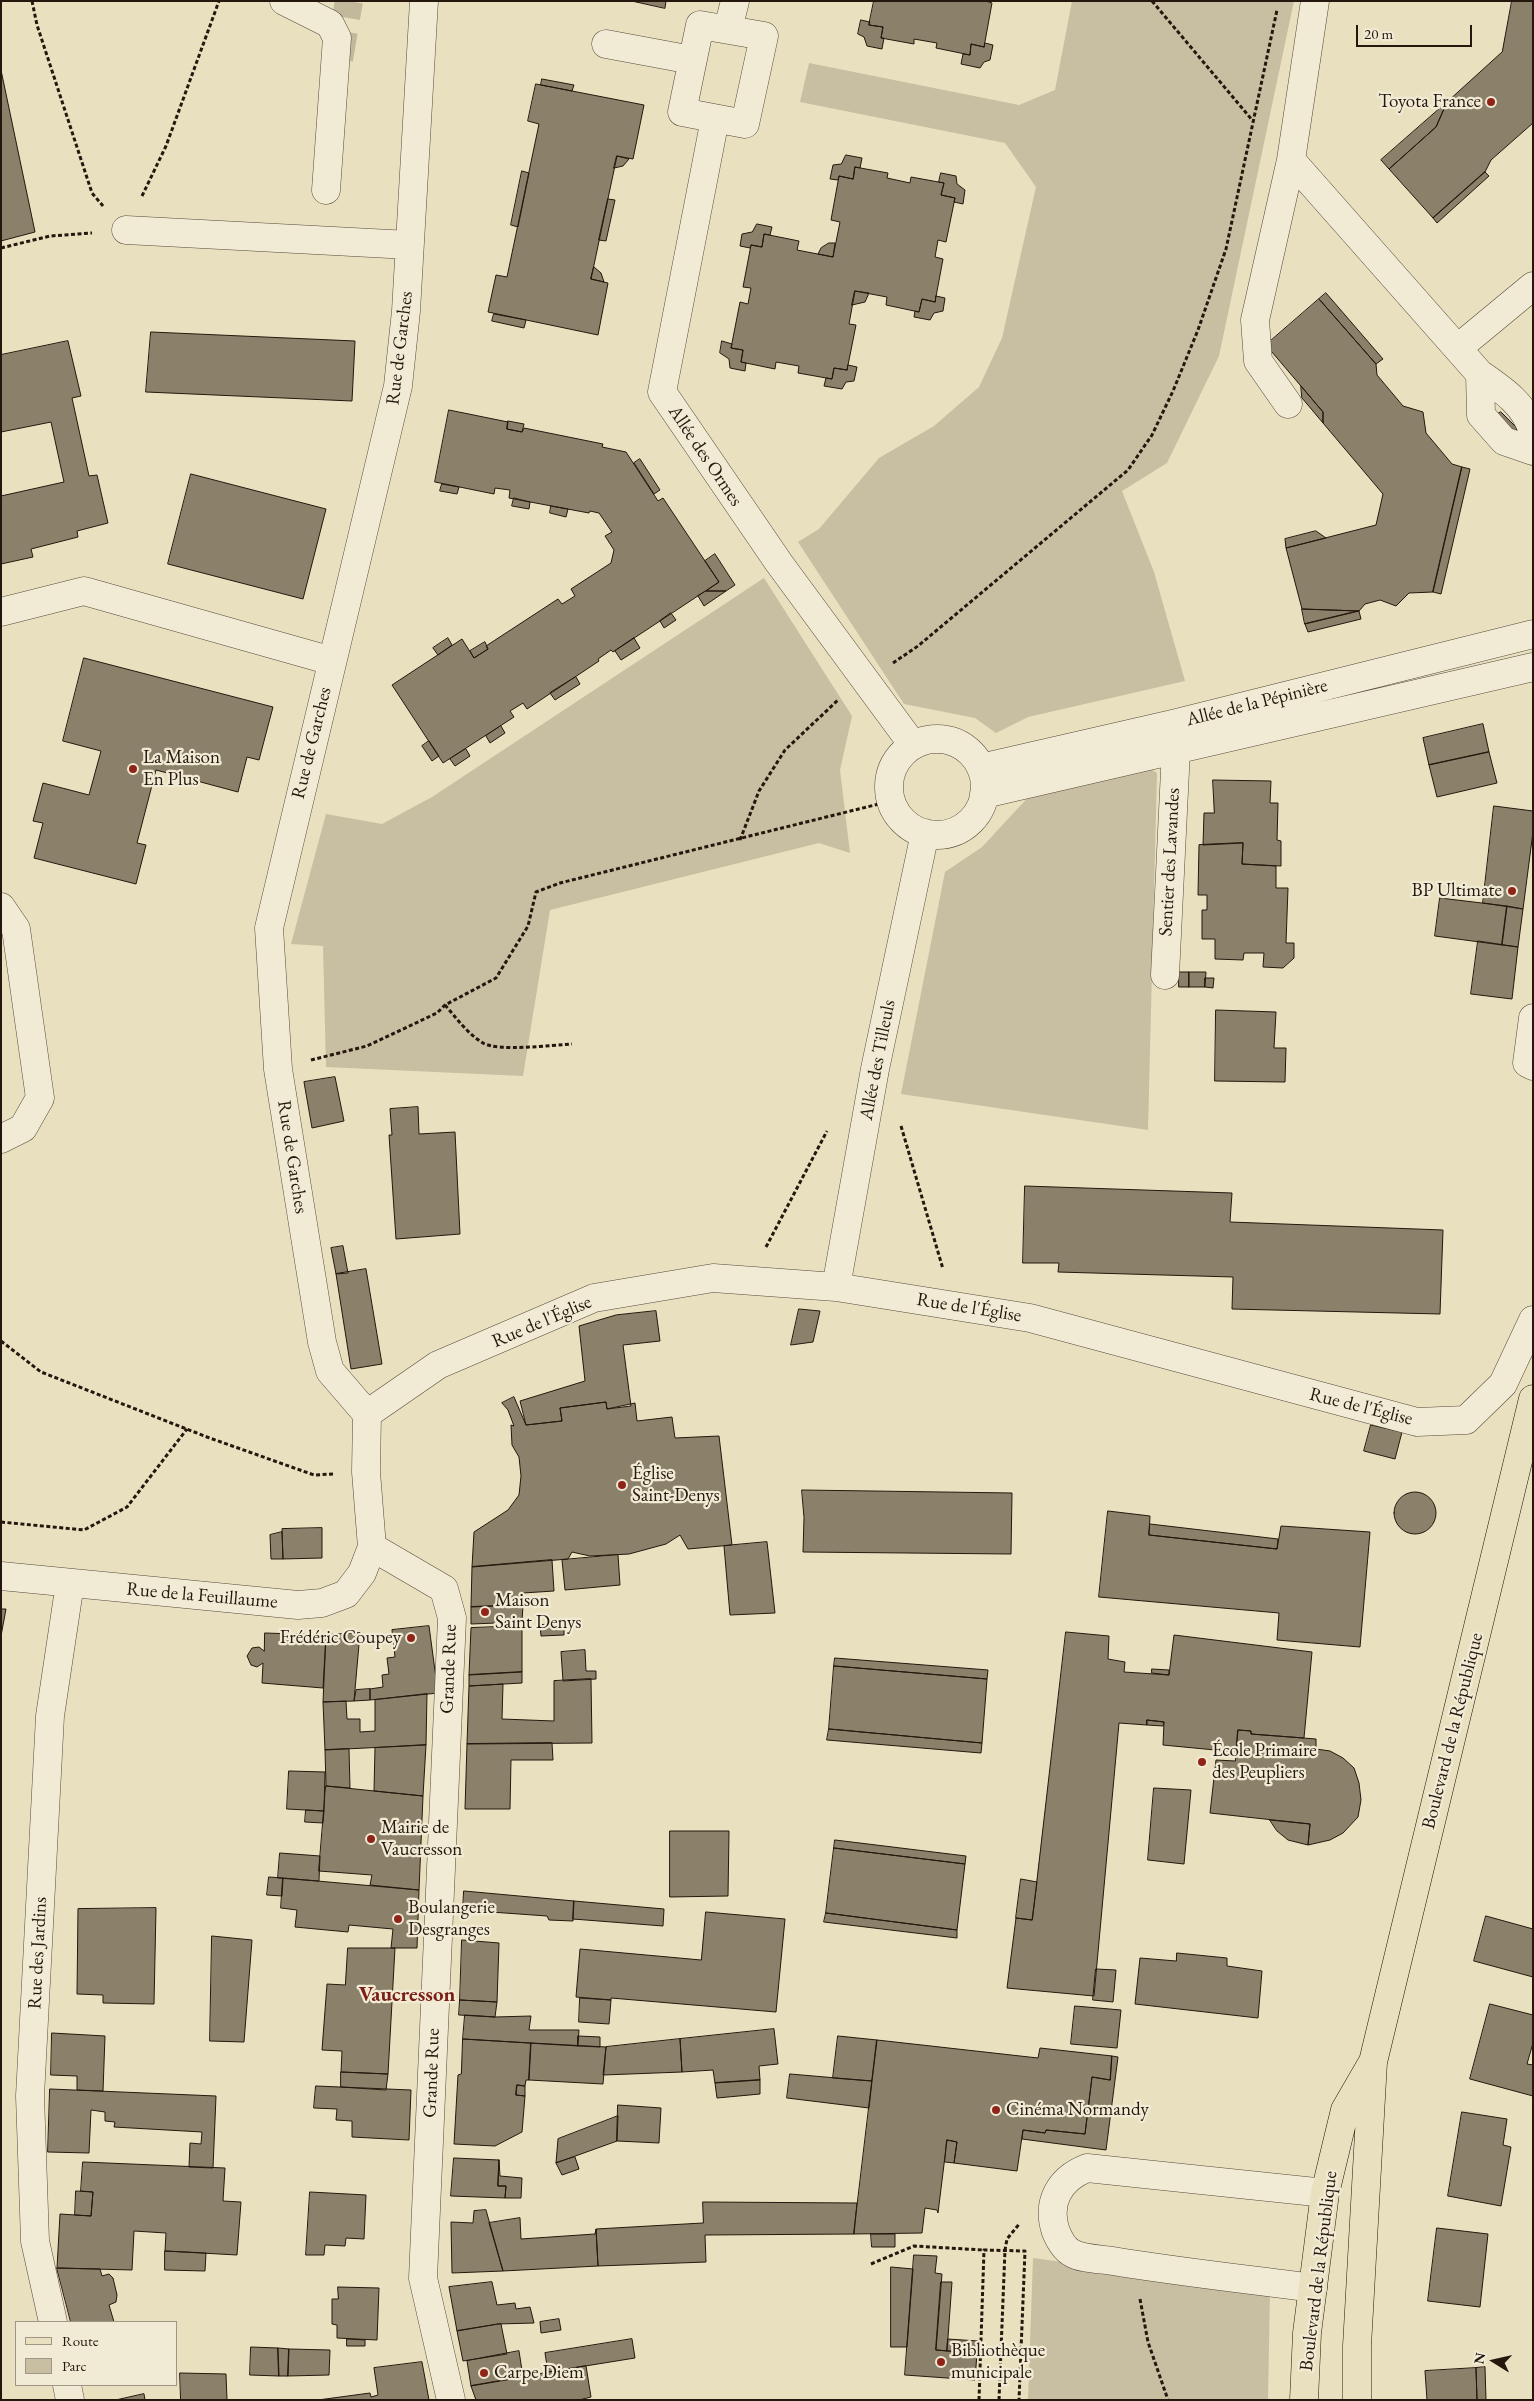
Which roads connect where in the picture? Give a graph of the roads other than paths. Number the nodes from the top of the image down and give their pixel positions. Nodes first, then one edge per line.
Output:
1 (284, 1) edge
2 (424, 1) edge
3 (735, 1) edge
4 (1315, 1) edge
5 (728, 29) junction
6 (606, 44) dead end
7 (692, 60) junction
8 (715, 119) junction
9 (1291, 160) junction
10 (326, 190) dead end
11 (126, 230) road end
12 (409, 245) junction
13 (1533, 286) edge
14 (1458, 348) junction
15 (1480, 374) junction
16 (1288, 404) dead end
17 (1533, 433) edge
18 (1533, 451) edge
19 (1, 612) edge
20 (1533, 634) edge
21 (332, 661) junction
22 (1533, 666) edge
23 (1174, 737) junction
24 (913, 745) junction
25 (983, 781) junction
26 (925, 833) junction
27 (1, 907) edge
28 (1164, 975) dead end
29 (1533, 1018) edge
30 (1533, 1066) edge
31 (1, 1138) edge
32 (836, 1287) junction
33 (1533, 1320) edge
34 (1533, 1399) edge
35 (367, 1414) junction
36 (372, 1546) junction
37 (1, 1576) edge
38 (70, 1583) junction
39 (1373, 2062) junction
40 (1325, 2193) junction
41 (1313, 2288) junction
42 (53, 2321) edge
43 (67, 2386) edge
44 (70, 2400) edge
45 (451, 2400) edge
46 (1304, 2400) edge
47 (1357, 2400) edge

1 - 10 street
2 - 12 street, Rue de Garches
3 - 5 street
4 - 9 street
5 - 7 street
5 - 8 street
6 - 7 street
7 - 8 street
8 - 24 street, Allée des Ormes
9 - 14 street
9 - 16 street
11 - 12 street
12 - 21 street, Rue de Garches
13 - 14 street
14 - 15 street
15 - 17 street
15 - 18 street
19 - 21 street
20 - 23 street, Allée de la Pépinière
21 - 35 street, Rue de Garches
22 - 23 street, Allée de la Pépinière
23 - 25 street, Allée de la Pépinière
23 - 28 street, Sentier des Lavandes
24 - 25 street
24 - 26 street
25 - 26 street
26 - 32 street, Allée des Tilleuls
27 - 31 street
29 - 30 street
32 - 33 street, Rue de l'Église
32 - 35 street, Rue de l'Église
34 - 39 main road, Boulevard de la République
35 - 36 street
36 - 38 street, Rue de la Feuillaume
36 - 45 street, Grande Rue
37 - 38 street, Rue de la Feuillaume
38 - 42 street, Rue des Jardins
39 - 40 main road, Boulevard de la République
39 - 47 main road, Boulevard de la République
40 - 41 main road, Boulevard de la République
40 - 41 street
41 - 46 main road, Boulevard de la République
43 - 44 street

